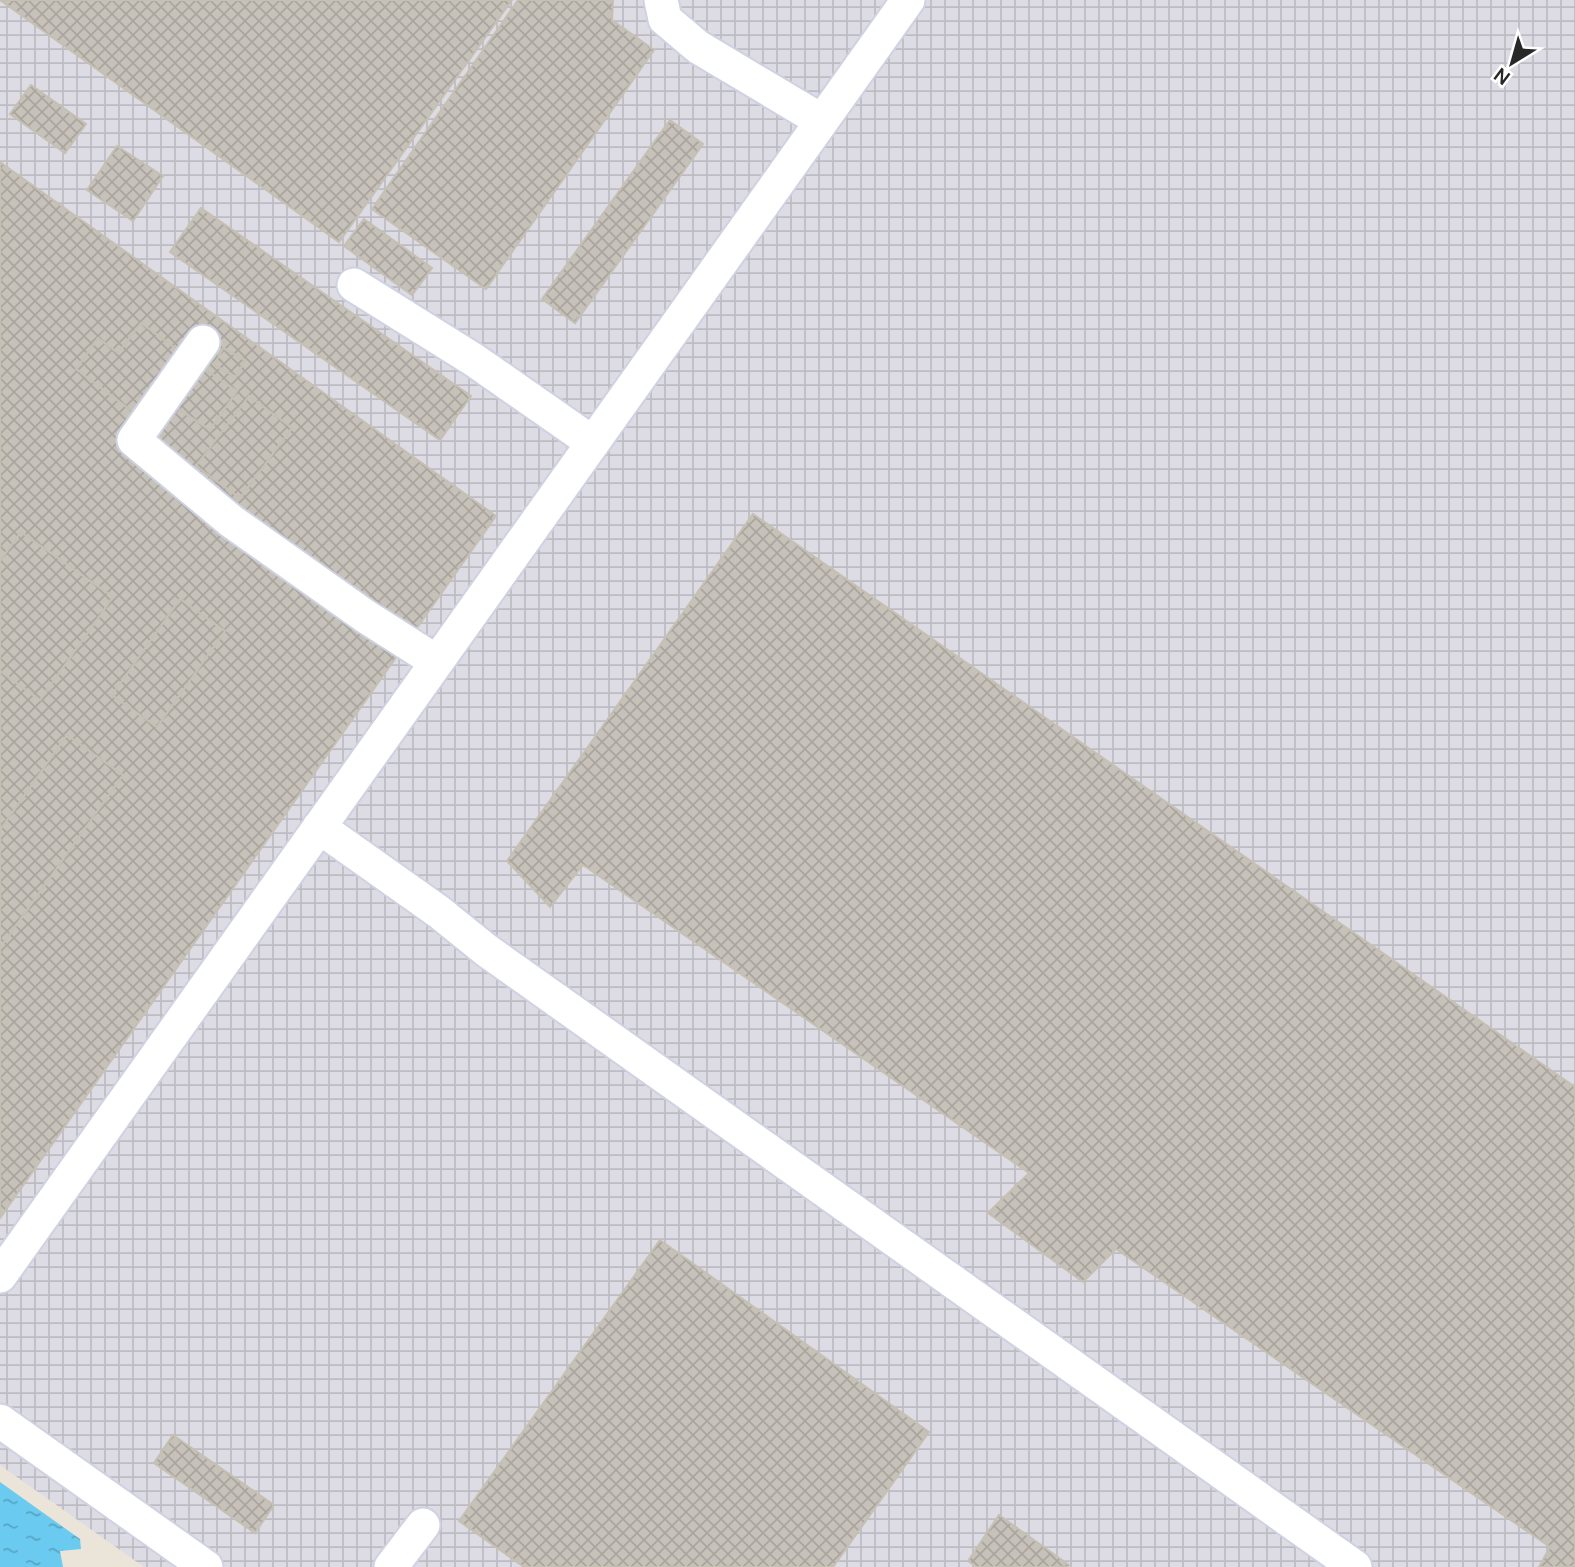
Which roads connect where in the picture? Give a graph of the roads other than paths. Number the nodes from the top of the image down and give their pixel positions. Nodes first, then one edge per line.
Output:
1 (661, 0) edge
2 (908, 0) edge
3 (822, 121) junction
4 (354, 285) dead end
5 (203, 342) dead end
6 (593, 443) junction
7 (437, 662) junction
8 (319, 827) junction
9 (0, 1276) edge
10 (0, 1421) edge
11 (423, 1525) dead end
12 (206, 1567) edge
13 (391, 1567) edge
14 (1355, 1567) edge

1 - 3 street
2 - 3 street
3 - 6 street
4 - 6 street
5 - 7 street
6 - 7 street
7 - 8 street
8 - 9 street
8 - 14 street
10 - 12 street
11 - 13 street

